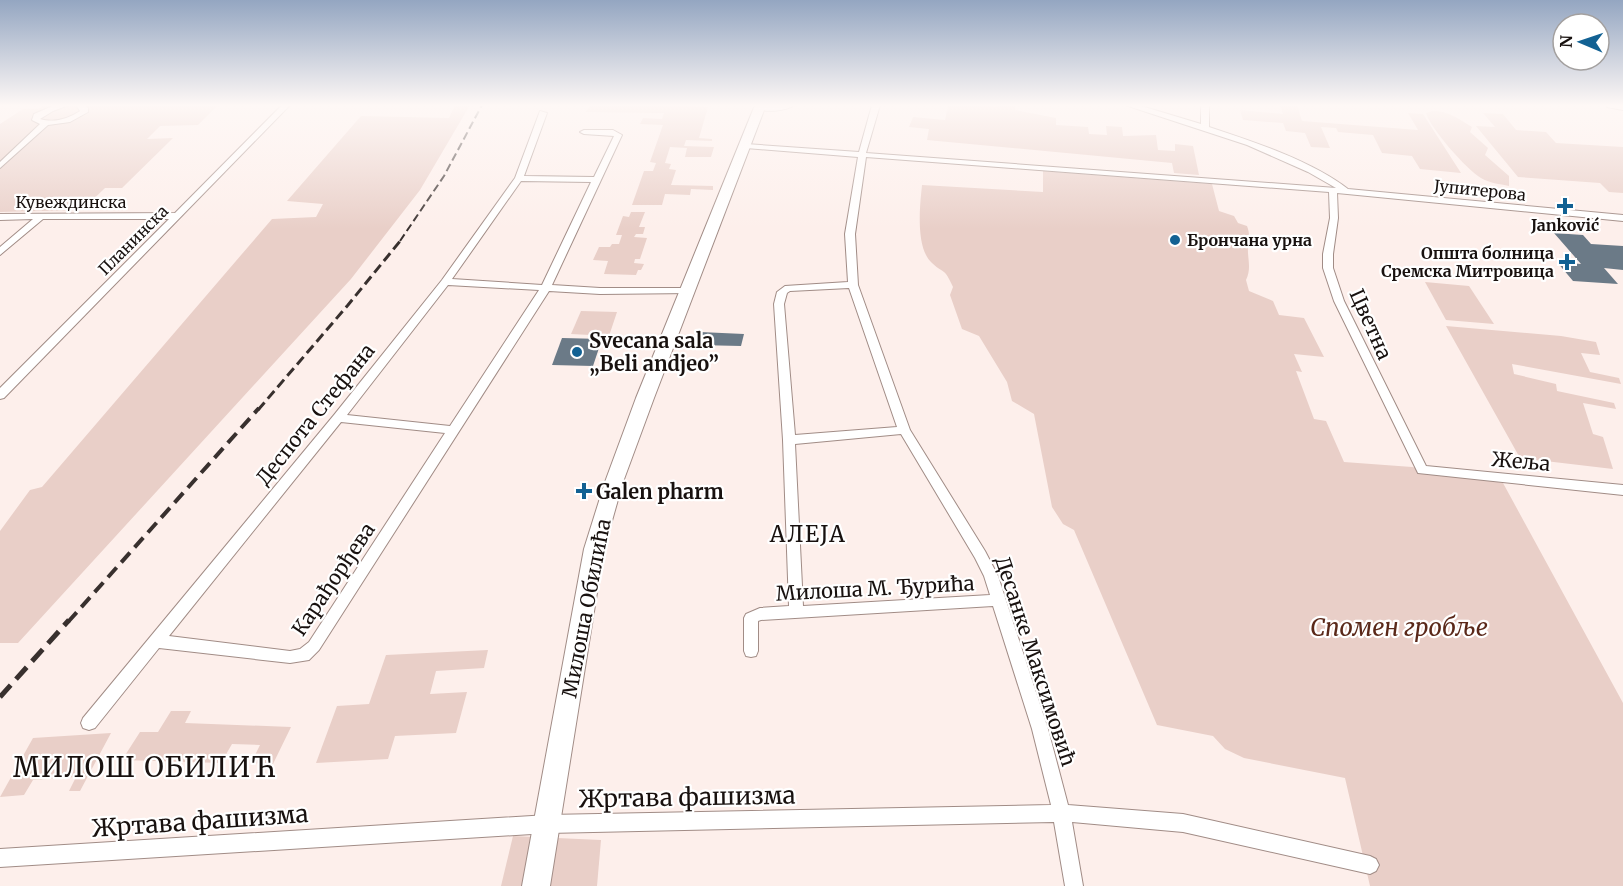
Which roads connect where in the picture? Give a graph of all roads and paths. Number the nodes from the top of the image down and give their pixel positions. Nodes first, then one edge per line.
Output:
1 (21, 146) edge
2 (246, 146) edge
3 (531, 146) edge
4 (613, 146) edge
5 (746, 146) edge
6 (751, 146) edge
7 (864, 146) edge
8 (1252, 146) edge
9 (862, 154) junction
10 (0, 166) edge
11 (519, 178) junction
12 (597, 180) junction
13 (1333, 190) junction
14 (1346, 191) junction
15 (177, 216) junction
16 (0, 217) edge
17 (40, 218) junction
18 (1623, 218) edge
19 (0, 252) edge
20 (445, 282) junction
21 (853, 285) junction
22 (545, 289) junction
23 (689, 291) junction
24 (0, 395) edge
25 (338, 418) junction
26 (454, 430) junction
27 (904, 430) junction
28 (789, 440) junction
29 (1418, 465) joint
30 (1623, 490) edge
31 (998, 600) junction
32 (796, 612) junction
33 (156, 641) junction
34 (751, 651) dead end
35 (89, 723) dead end
36 (1063, 813) junction
37 (548, 824) junction
38 (0, 858) edge
39 (1370, 865) dead end
40 (536, 886) edge
41 (1074, 886) edge

1 - 10 street
2 - 15 street, Планинска
3 - 11 street, Деспота Стефана
4 - 12 street, Карађорђева
5 - 23 street, Милоша Обилића
6 - 9 street, Јупитерова
7 - 9 street, Десанке Максимовић
8 - 14 street
9 - 13 street, Јупитерова
9 - 21 street, Десанке Максимовић
11 - 12 street
11 - 20 street, Деспота Стефана
12 - 22 street, Карађорђева
13 - 14 street, Јупитерова
13 - 29 street, Цветна
14 - 18 street, Јупитерова
15 - 17 street, Кувеждинска
15 - 24 street, Планинска
16 - 17 street, Кувеждинска
17 - 19 street
20 - 22 street
20 - 25 street, Деспота Стефана
21 - 27 street, Десанке Максимовић
21 - 28 street
22 - 23 street
22 - 26 street, Карађорђева
23 - 37 street, Милоша Обилића
25 - 26 street
25 - 33 street, Деспота Стефана
26 - 33 street, Карађорђева
27 - 28 street
27 - 31 street, Десанке Максимовић
28 - 32 street
29 - 30 street, Жеља
31 - 32 street, Милоша М. Ђурића
31 - 36 street, Десанке Максимовић
32 - 34 street, Милоша М. Ђурића
33 - 35 street, Деспота Стефана
36 - 37 street, Жртава фашизма
36 - 39 street, Жртава фашизма
36 - 41 street, Десанке Максимовић
37 - 38 street, Жртава фашизма
37 - 40 street, Милоша Обилића

